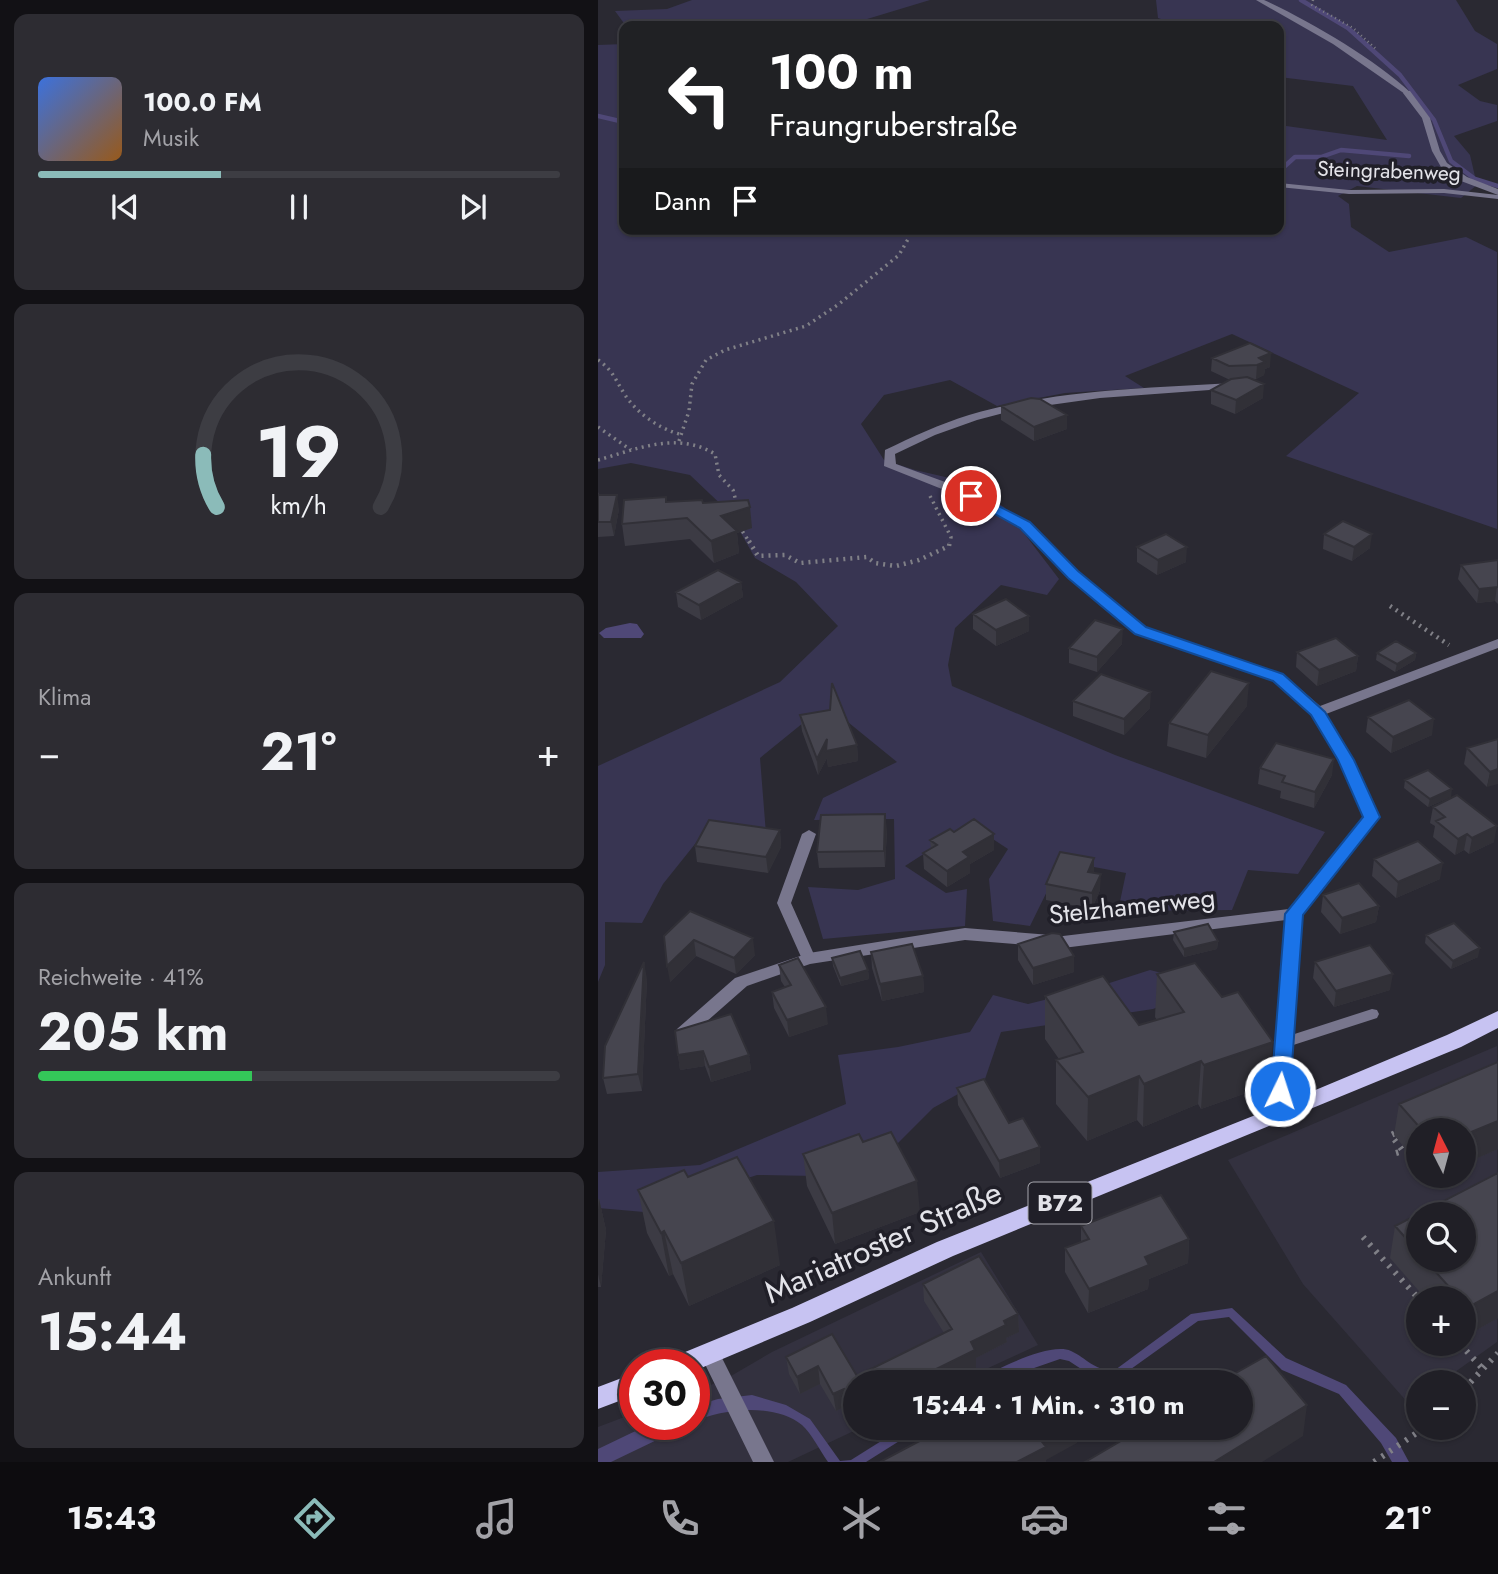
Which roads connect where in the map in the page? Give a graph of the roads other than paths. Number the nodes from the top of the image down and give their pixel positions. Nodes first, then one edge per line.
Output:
1 (1259, 0) edge
2 (1407, 93) joint
3 (1284, 186) edge
4 (1498, 195) edge
5 (1242, 385) edge
6 (1498, 643) edge
7 (1318, 712) junction
8 (809, 834) dead end
9 (1294, 914) junction
10 (809, 959) junction
11 (1372, 1014) dead end
12 (1498, 1018) edge
13 (683, 1033) edge
14 (1284, 1043) junction
15 (1293, 1109) junction
16 (710, 1354) joint
17 (619, 1390) edge
18 (598, 1398) edge
19 (764, 1462) edge

1 - 2 lane, Steingrabenweg
2 - 4 street, Steingrabenweg
3 - 4 lane, Steingrabenweg
5 - 7 street
6 - 7 street
7 - 9 street
8 - 10 lane
9 - 10 street, Stelzhamerweg
9 - 14 street
10 - 13 street, Stelzhamerweg
11 - 14 lane
12 - 15 main road, Mariatroster Straße / B72
14 - 15 street
15 - 16 main road, Mariatroster Straße / B72
16 - 19 street
17 - 18 main road

